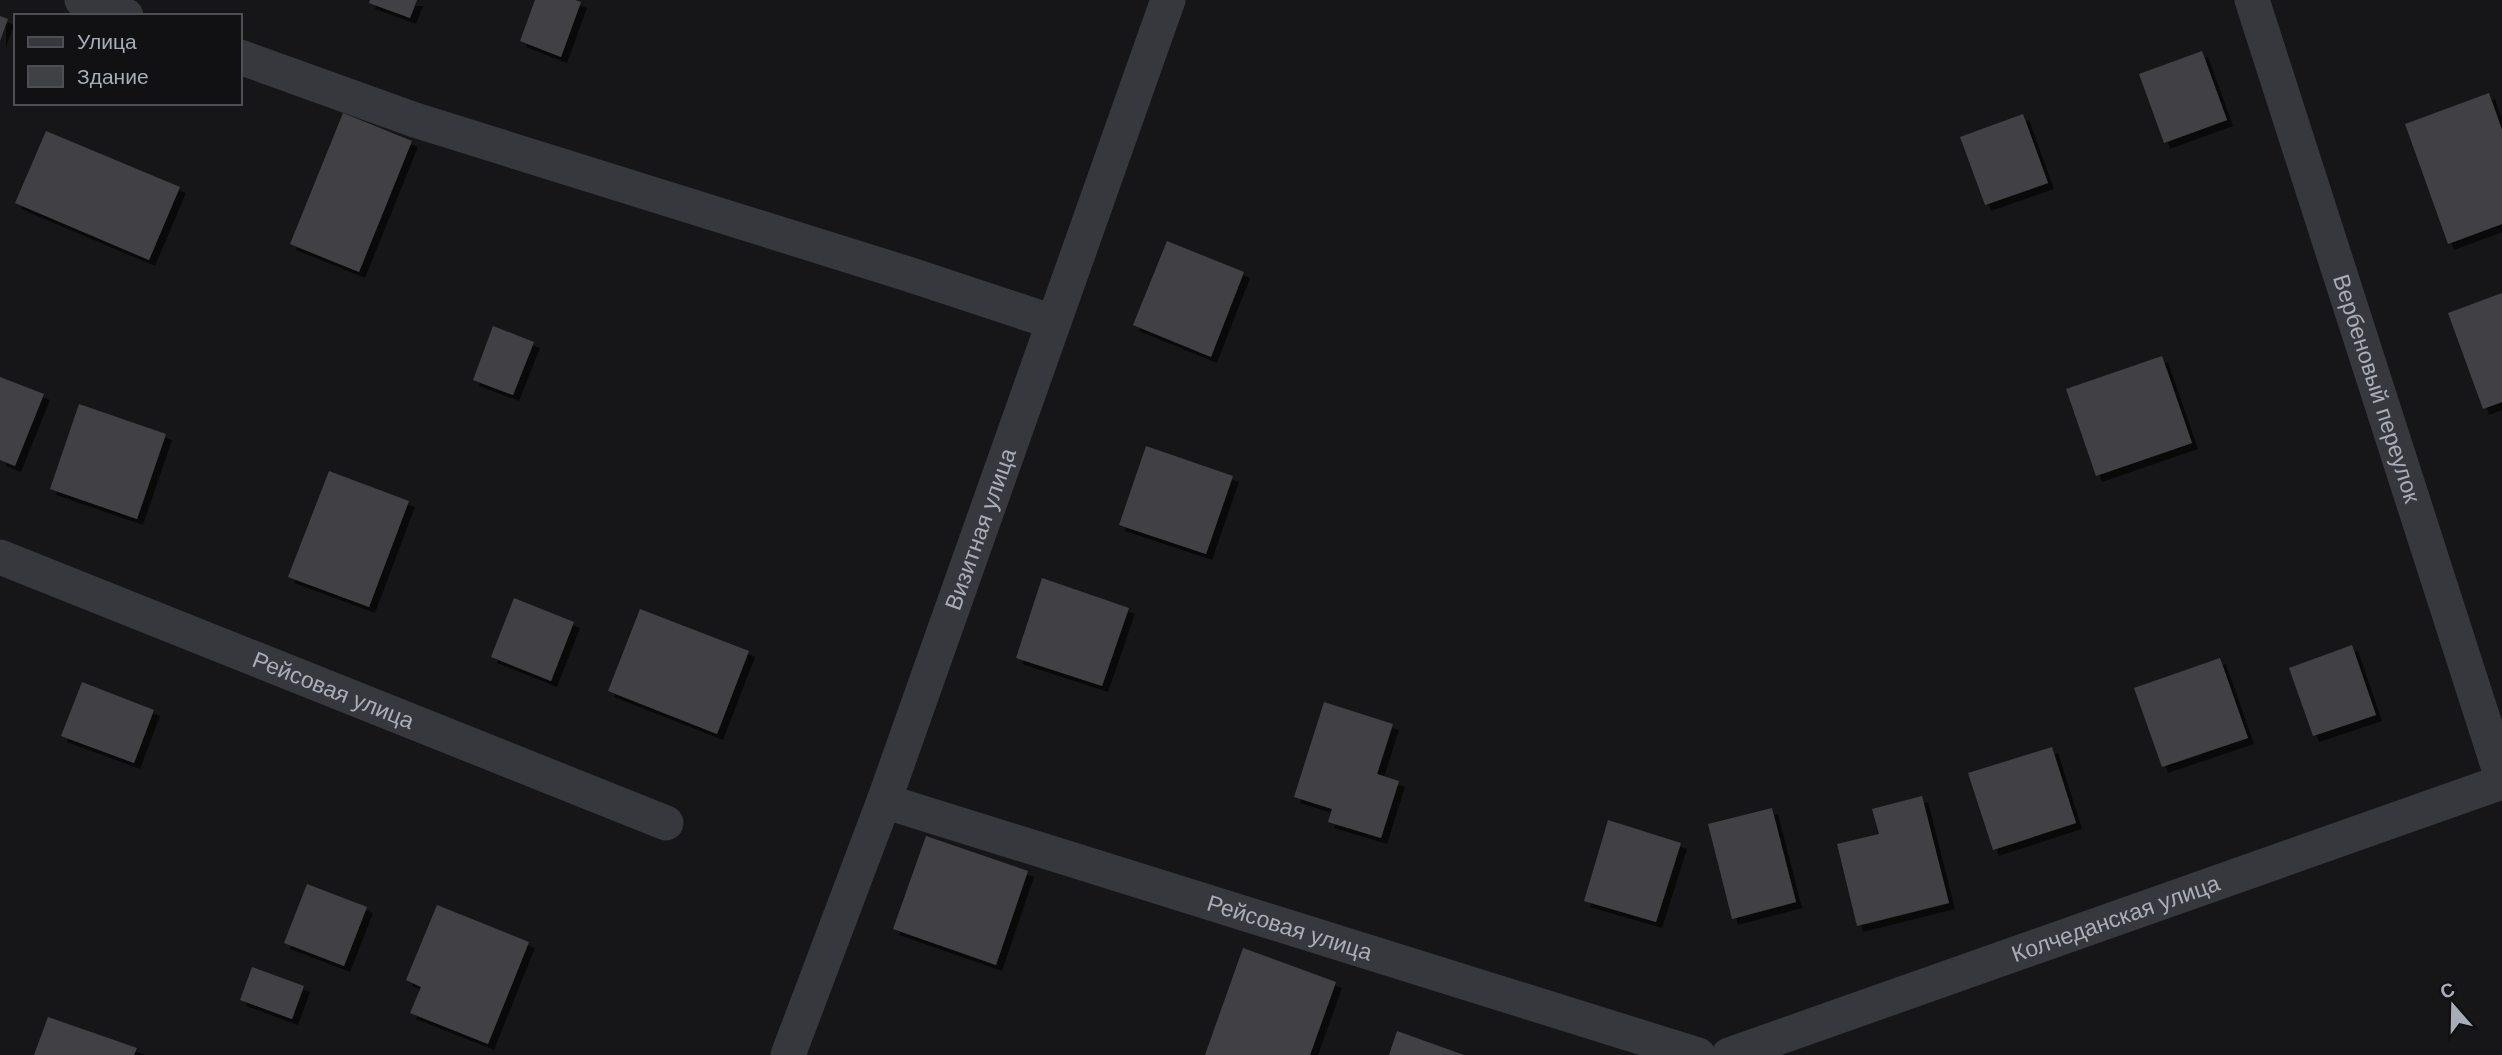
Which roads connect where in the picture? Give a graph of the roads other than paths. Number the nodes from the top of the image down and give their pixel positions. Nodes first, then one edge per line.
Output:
1 (82, 0) edge
2 (1168, 0) edge
3 (2252, 0) edge
4 (120, 14) edge
5 (242, 58) edge
6 (1053, 322) junction
7 (0, 557) edge
8 (2502, 780) edge
9 (884, 801) junction
10 (666, 823) dead end
11 (788, 1055) edge
12 (1698, 1055) edge
13 (1729, 1055) edge

1 - 4 street
2 - 6 street, Визитная улица
3 - 8 street, Вербеновый переулок
5 - 6 street
6 - 9 street, Визитная улица
7 - 10 street, Рейсовая улица
8 - 13 street, Колчеданская улица
9 - 11 street, Визитная улица
9 - 12 street, Рейсовая улица

